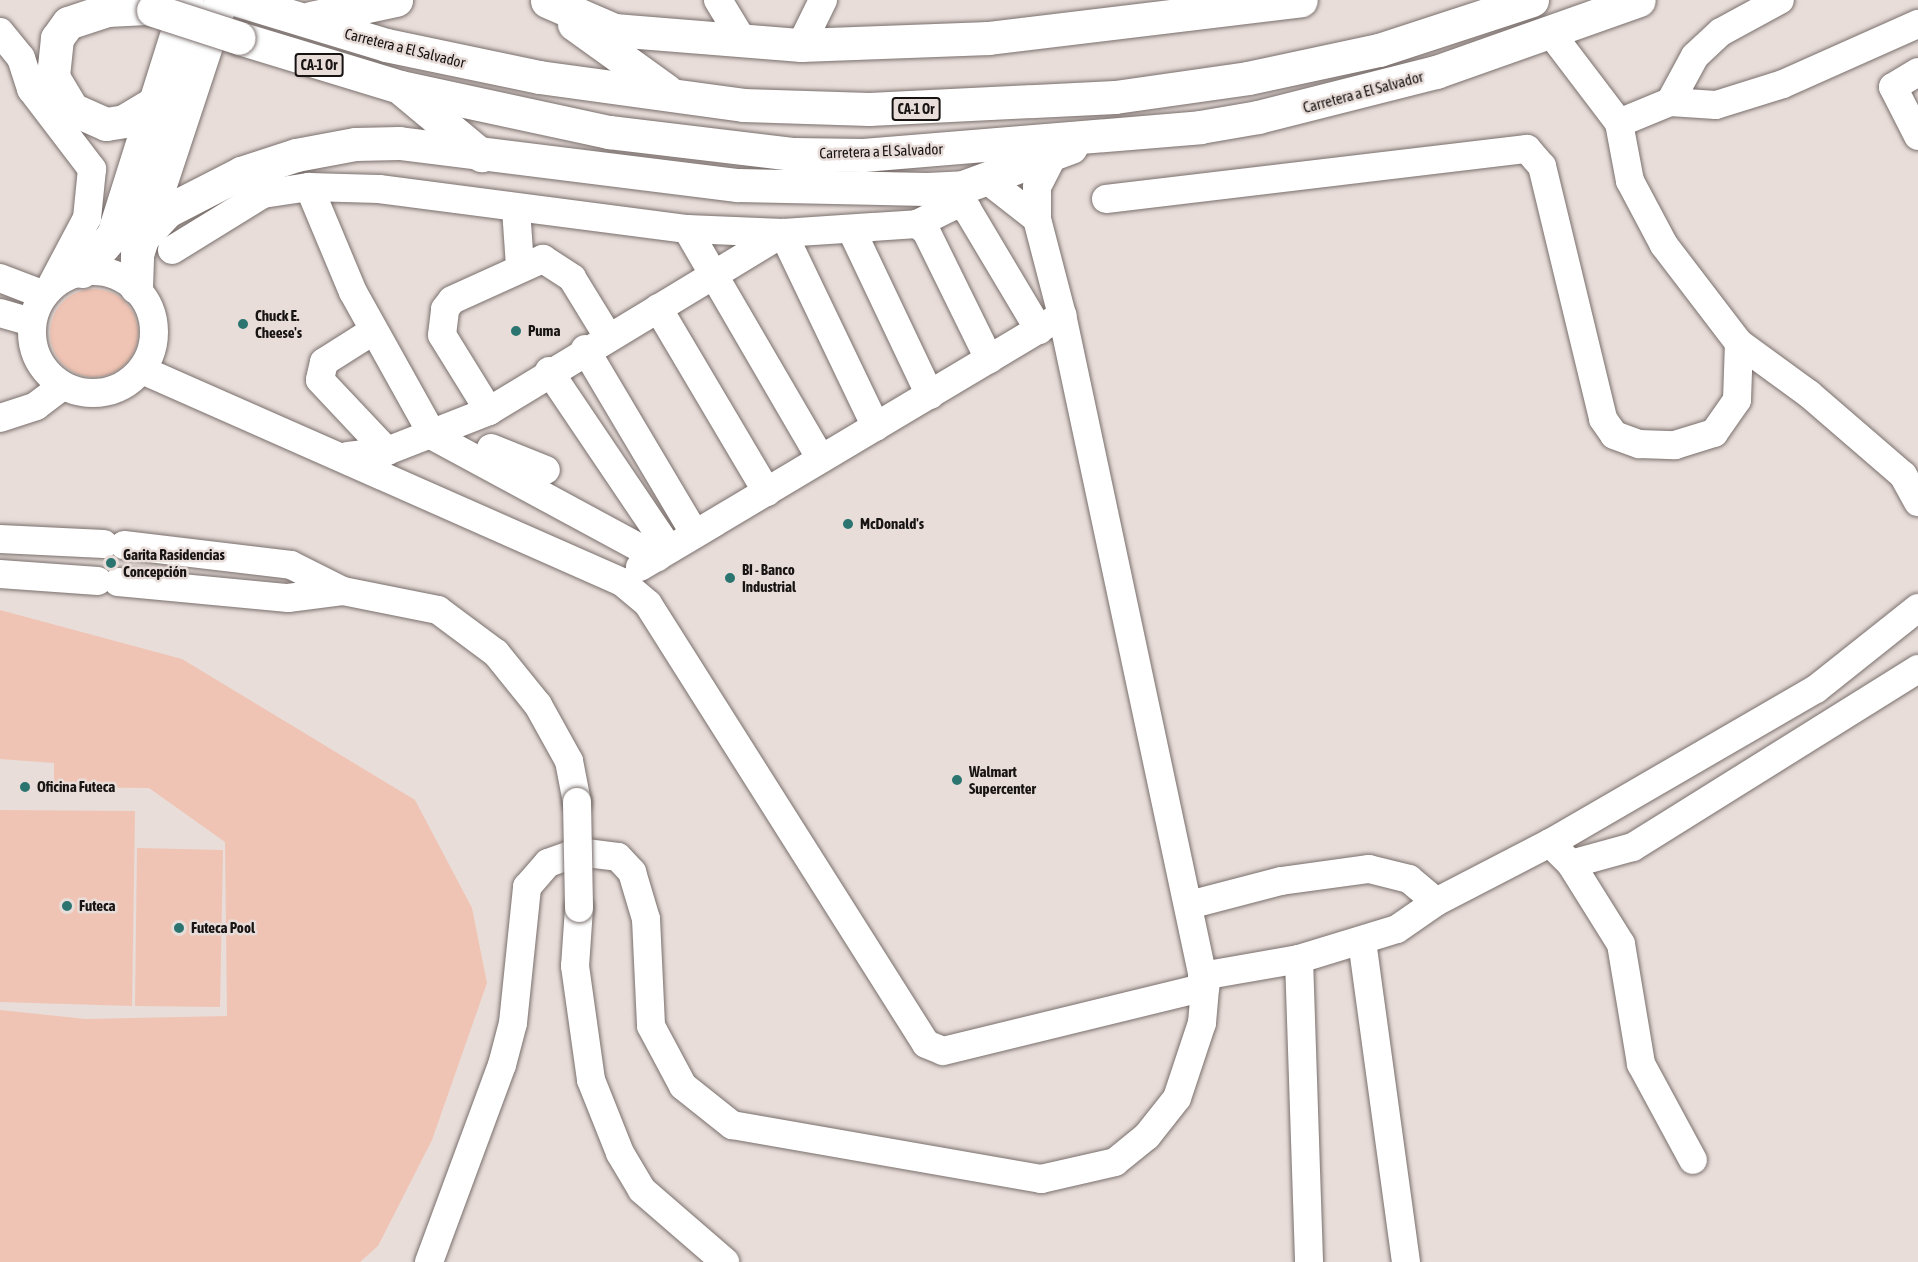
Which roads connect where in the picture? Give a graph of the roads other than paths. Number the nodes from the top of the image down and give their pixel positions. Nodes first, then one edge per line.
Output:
1 (187, 0) edge
2 (396, 0) edge
3 (547, 0) edge
4 (718, 0) edge
5 (823, 0) edge
6 (1158, 0) edge
7 (1301, 0) edge
8 (1532, 0) edge
9 (1639, 0) edge
10 (1780, 0) edge
11 (236, 1) edge
12 (141, 6) edge
13 (1194, 14) junction
14 (297, 19) junction
15 (1918, 24) edge
16 (0, 32) edge
17 (1550, 32) junction
18 (744, 43) junction
19 (801, 45) junction
20 (1918, 72) edge
21 (399, 87) junction
22 (678, 98) junction
23 (1670, 102) junction
24 (154, 103) junction
25 (1619, 123) junction
26 (1918, 136) edge
27 (1094, 137) junction
28 (1054, 154) junction
29 (482, 156) junction
30 (986, 179) junction
31 (309, 187) junction
32 (1106, 199) dead end
33 (516, 209) junction
34 (1037, 219) junction
35 (917, 224) junction
36 (687, 229) junction
37 (851, 229) junction
38 (783, 233) junction
39 (142, 238) junction
40 (172, 250) dead end
41 (520, 266) junction
42 (82, 271) junction
43 (709, 274) junction
44 (0, 278) edge
45 (136, 287) junction
46 (47, 291) junction
47 (658, 308) junction
48 (0, 313) edge
49 (1062, 315) junction
50 (32, 322) junction
51 (380, 325) junction
52 (1039, 330) junction
53 (596, 342) junction
54 (1739, 343) junction
55 (989, 359) junction
56 (142, 370) junction
57 (549, 371) junction
58 (63, 386) junction
59 (930, 395) junction
60 (432, 396) dead end
61 (489, 411) junction
62 (0, 418) edge
63 (876, 427) junction
64 (441, 432) junction
65 (387, 451) junction
66 (348, 456) junction
67 (821, 459) junction
68 (546, 470) dead end
69 (767, 492) junction
70 (1918, 502) edge
71 (695, 534) junction
72 (0, 539) edge
73 (52, 541) junction
74 (663, 553) junction
75 (0, 574) edge
76 (48, 577) junction
77 (622, 582) junction
78 (343, 591) junction
79 (1918, 608) edge
80 (1918, 669) edge
81 (1550, 843) junction
82 (1571, 864) junction
83 (1436, 902) junction
84 (1189, 905) junction
85 (1362, 941) junction
86 (1299, 958) junction
87 (1204, 981) junction
88 (1693, 1160) dead end
89 (429, 1262) edge
90 (725, 1262) edge
91 (1309, 1262) edge
92 (1406, 1262) edge

1 - 24 highway
2 - 14 highway
3 - 18 highway
3 - 22 highway
4 - 18 street
5 - 19 street
6 - 13 street
7 - 13 highway
8 - 22 highway, Carretera a El Salvador / CA-1 Or
9 - 17 highway, Carretera a El Salvador / CA-1 Or
10 - 23 street
11 - 14 highway, Carretera a El Salvador / CA-1 Or
11 - 39 highway
12 - 21 highway, Carretera a El Salvador / CA-1 Or, bridge
12 - 24 highway
13 - 19 highway
14 - 22 highway, Carretera a El Salvador / CA-1 Or
15 - 23 street
16 - 46 street
17 - 25 street
17 - 27 highway, Carretera a El Salvador / CA-1 Or
18 - 19 highway
20 - 26 street
21 - 27 highway, Carretera a El Salvador / CA-1 Or
21 - 29 highway
23 - 25 street
24 - 42 highway
25 - 54 street
27 - 28 highway
28 - 30 highway
28 - 34 street
29 - 30 highway
29 - 39 highway
30 - 34 street
31 - 33 street
31 - 40 street
31 - 51 street
32 - 54 street
33 - 36 street
33 - 41 street
34 - 49 street
35 - 37 street
35 - 52 street
35 - 55 street
36 - 38 street
36 - 43 street
37 - 38 street
37 - 59 street
38 - 43 street
38 - 63 street
39 - 45 highway
41 - 53 street
41 - 61 street
42 - 45 street
42 - 46 street
43 - 47 street
43 - 67 street
44 - 46 street
45 - 56 street
46 - 50 street
47 - 53 street
47 - 69 street
48 - 50 street
49 - 52 street
49 - 84 street
50 - 58 street
51 - 60 street
51 - 64 street
51 - 65 street
52 - 55 street
53 - 57 street
53 - 71 street
54 - 70 street
55 - 59 street
56 - 58 street
56 - 66 street
57 - 61 street
57 - 74 street
58 - 62 street
59 - 63 street
61 - 64 street
63 - 67 street
64 - 65 street
64 - 68 street
64 - 74 street
65 - 66 street
66 - 77 street
67 - 69 street
69 - 71 street
71 - 74 street
72 - 73 street
73 - 76 street
73 - 78 street
74 - 77 street
75 - 76 street
76 - 78 street
77 - 87 street
78 - 90 street, bridge
79 - 81 street
80 - 82 street
81 - 82 street
81 - 83 street
82 - 88 street
83 - 84 street
83 - 85 street
84 - 87 street
85 - 86 street
85 - 92 street
86 - 87 street
86 - 91 street
87 - 89 street

